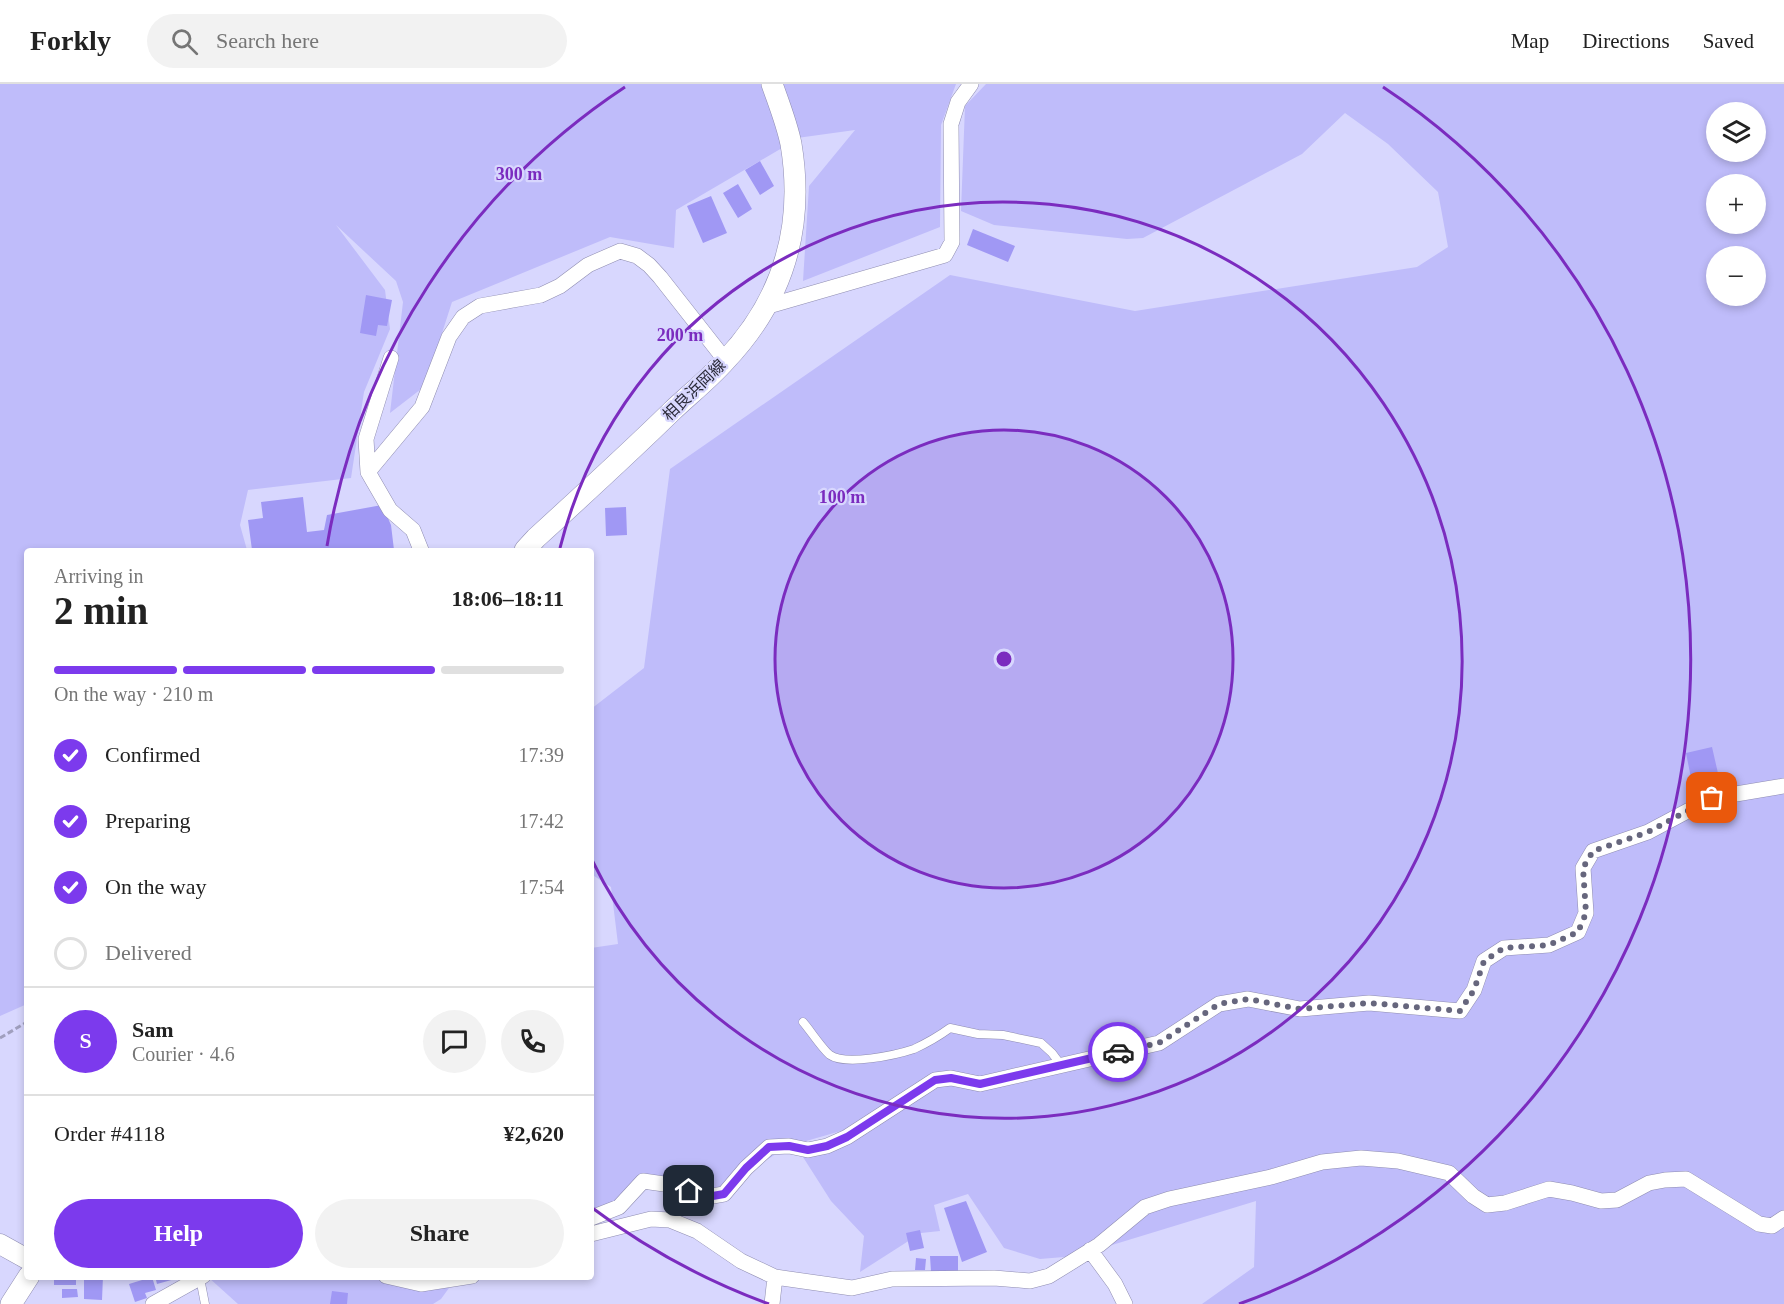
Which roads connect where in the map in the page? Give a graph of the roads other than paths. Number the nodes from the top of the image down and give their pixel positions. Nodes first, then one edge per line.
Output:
1 (772, 84) edge
2 (971, 84) edge
3 (765, 307) junction
4 (391, 358) dead end
5 (726, 361) junction
6 (368, 472) junction
7 (420, 548) edge
8 (527, 548) edge
9 (1784, 786) edge
10 (803, 1022) dead end
11 (1061, 1065) junction
12 (594, 1217) edge
13 (1784, 1218) edge
14 (594, 1233) edge
15 (0, 1244) edge
16 (1090, 1250) junction
17 (24, 1257) edge
18 (775, 1277) junction
19 (26, 1280) edge
20 (197, 1280) edge
21 (202, 1280) edge
22 (404, 1280) edge
23 (446, 1280) edge
24 (11, 1304) edge
25 (153, 1304) edge
26 (205, 1304) edge
27 (772, 1304) edge
28 (1125, 1304) edge

1 - 3 main road, 相良浜岡線
2 - 3 street
3 - 5 main road, 相良浜岡線
4 - 6 street
5 - 6 street
5 - 8 main road, 相良浜岡線
6 - 7 street
9 - 11 street
10 - 11 lane
11 - 12 street
13 - 16 street
14 - 18 street
15 - 17 street
16 - 18 street
16 - 28 street
18 - 27 street
19 - 24 main road
20 - 25 street
21 - 26 lane
22 - 23 street

